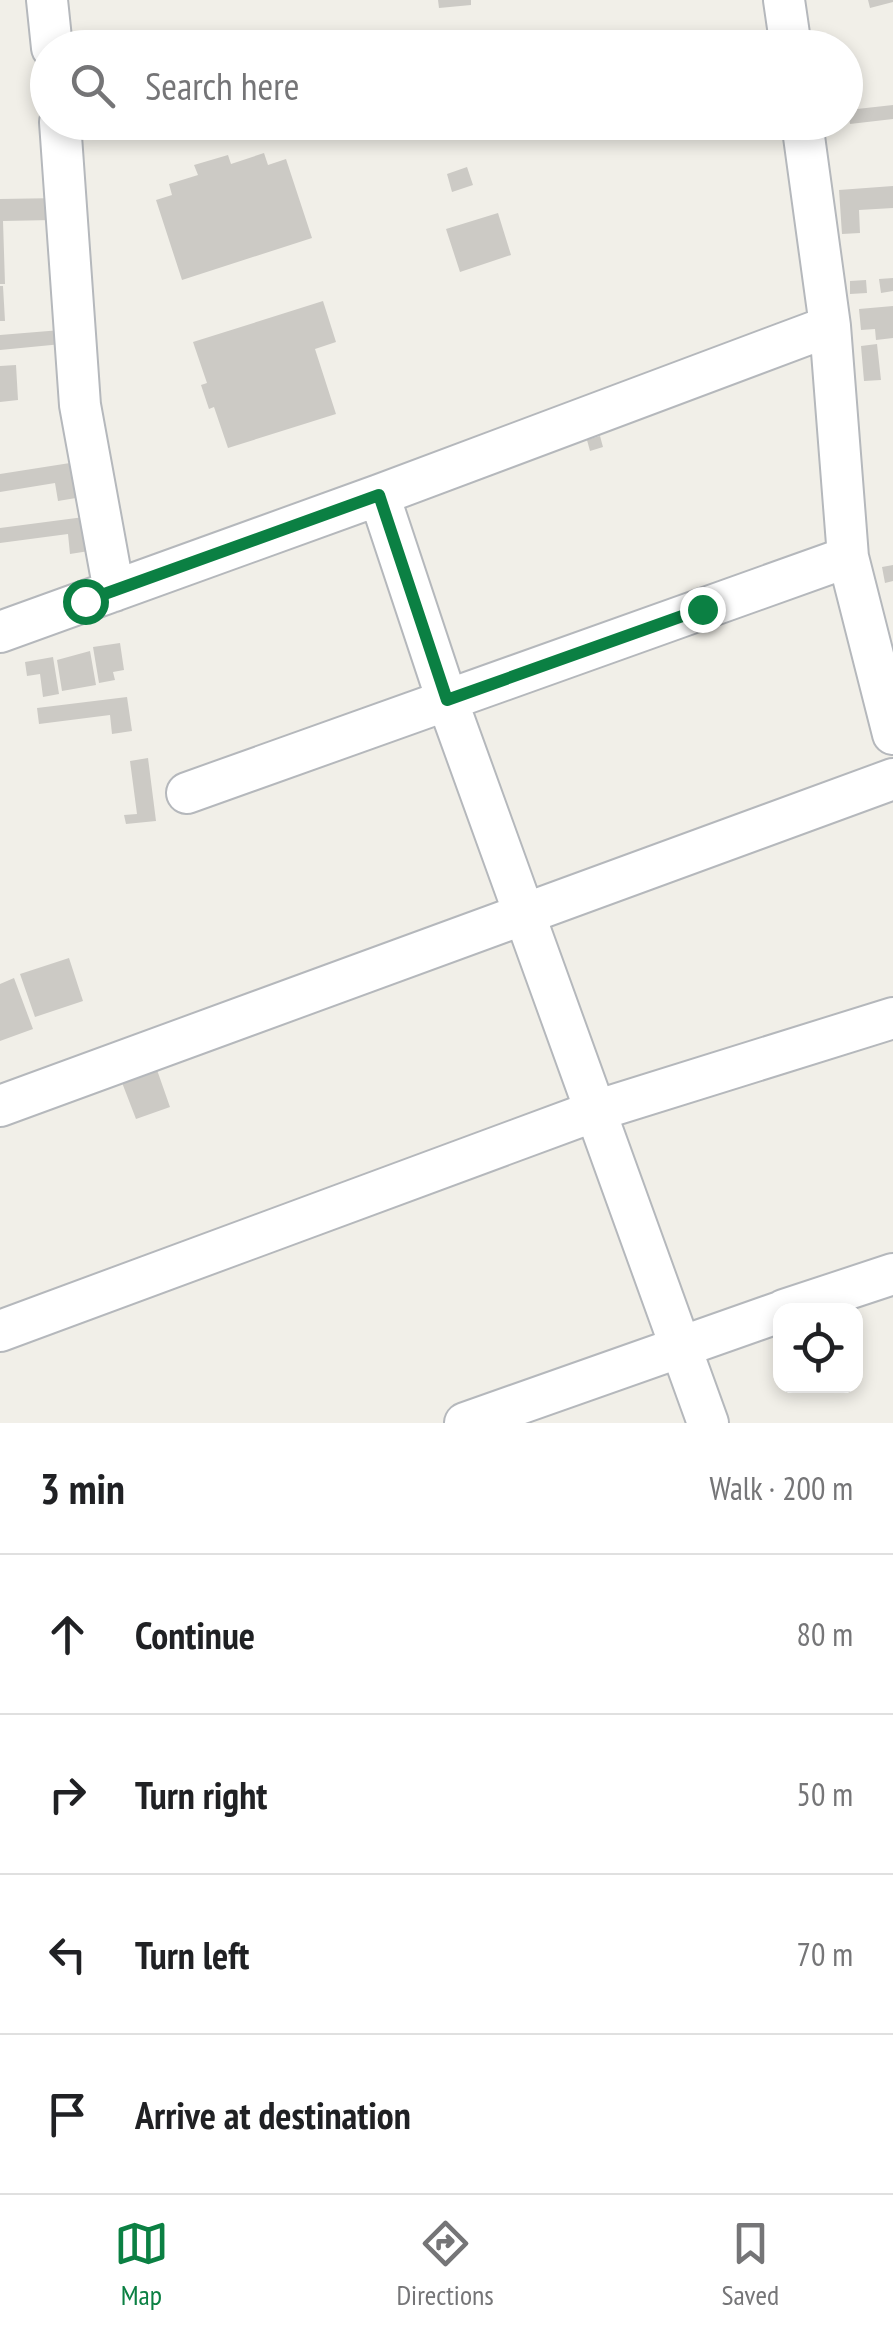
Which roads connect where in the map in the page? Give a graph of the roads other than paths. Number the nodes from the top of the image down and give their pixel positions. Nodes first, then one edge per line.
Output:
1 (47, 0) edge
2 (784, 0) edge
3 (50, 30) edge
4 (788, 30) edge
5 (61, 140) edge
6 (804, 140) edge
7 (830, 326) junction
8 (379, 495) junction
9 (848, 557) junction
10 (114, 591) junction
11 (0, 632) edge
12 (447, 700) junction
13 (893, 734) edge
14 (893, 779) edge
15 (187, 794) dead end
16 (524, 914) junction
17 (893, 1018) edge
18 (0, 1106) edge
19 (595, 1111) junction
20 (893, 1274) edge
21 (806, 1303) edge
22 (773, 1314) edge
23 (0, 1331) edge
24 (680, 1345) junction
25 (465, 1423) edge
26 (708, 1423) edge

1 - 3 street
2 - 4 street
5 - 10 street
6 - 7 street
7 - 8 street
7 - 9 street
8 - 10 street
8 - 12 street
9 - 12 street
9 - 13 street
10 - 11 street
12 - 15 street
12 - 16 street
14 - 16 street
16 - 18 street
16 - 19 street
17 - 19 street
19 - 23 street
19 - 24 street
20 - 21 street
22 - 24 street
24 - 25 street
24 - 26 street

